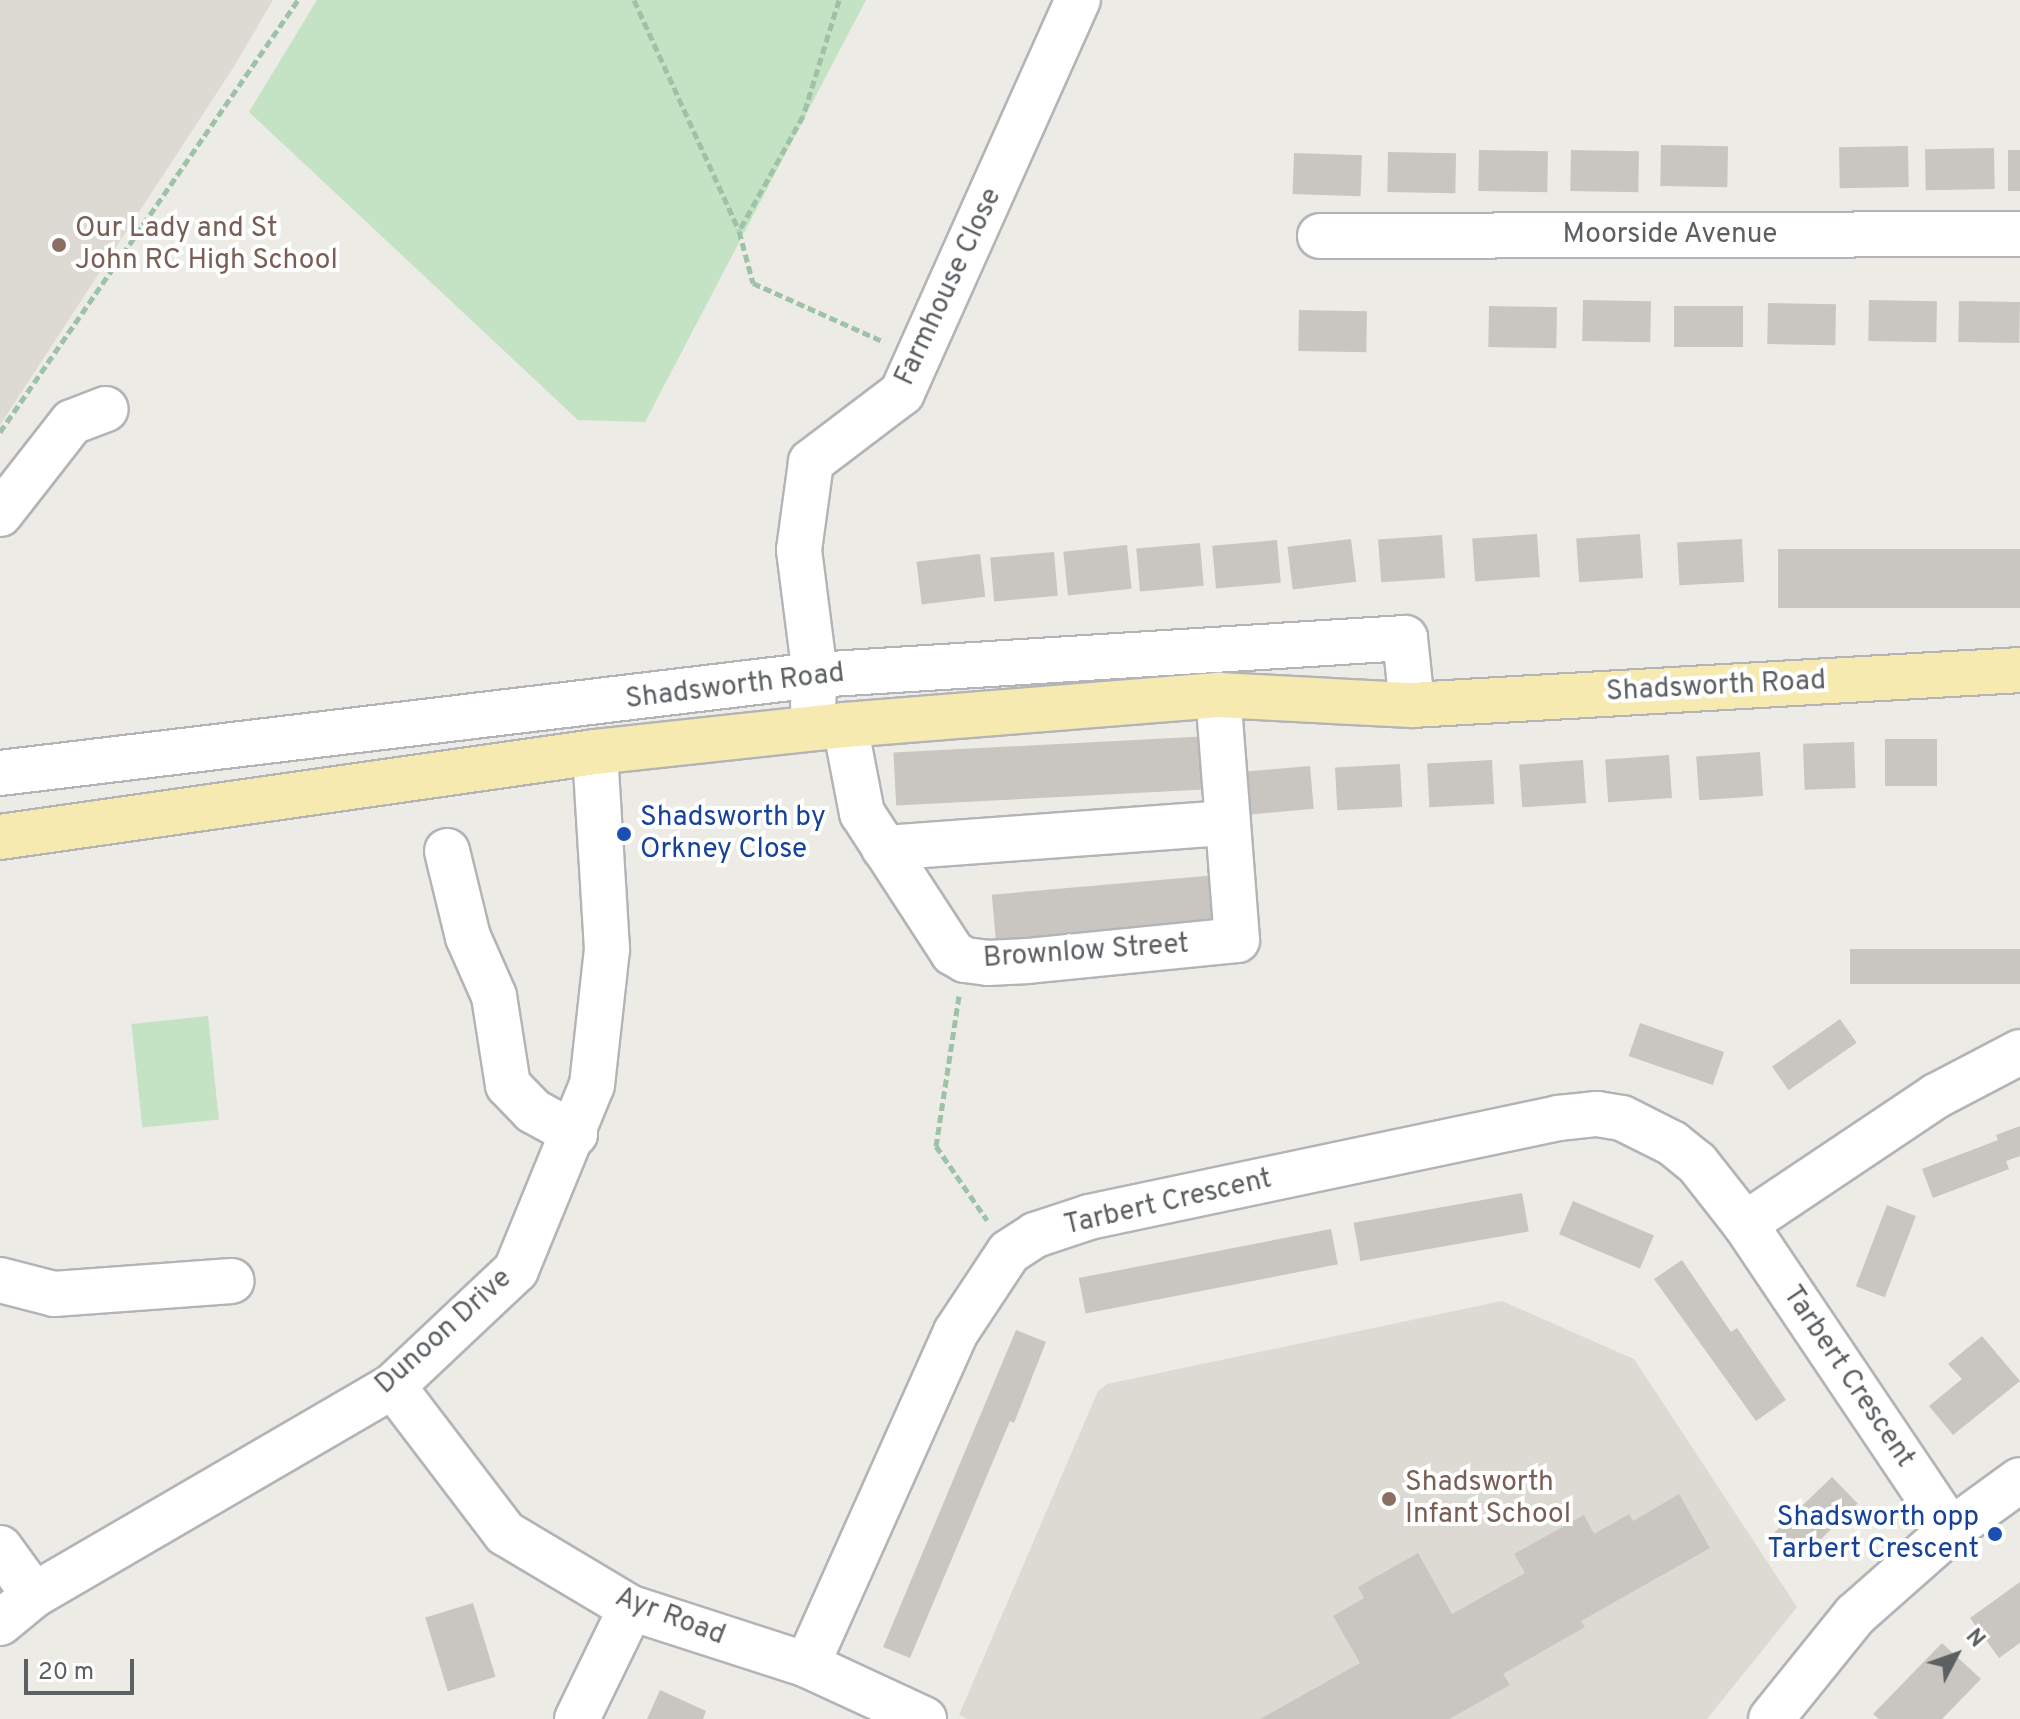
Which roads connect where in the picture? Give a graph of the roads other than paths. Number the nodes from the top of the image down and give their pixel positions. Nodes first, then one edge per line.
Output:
1 (1078, 0) edge
2 (2020, 234) edge
3 (1320, 236) dead end
4 (106, 409) dead end
5 (0, 514) edge
6 (2020, 670) edge
7 (815, 675) junction
8 (1218, 695) junction
9 (1412, 705) junction
10 (828, 727) junction
11 (595, 752) junction
12 (0, 773) edge
13 (1225, 823) junction
14 (0, 837) edge
15 (884, 848) junction
16 (447, 851) dead end
17 (2020, 1052) edge
18 (575, 1134) junction
19 (1745, 1224) junction
20 (0, 1280) edge
21 (232, 1281) dead end
22 (393, 1386) junction
23 (2020, 1480) edge
24 (1951, 1530) junction
25 (0, 1548) edge
26 (34, 1595) junction
27 (631, 1608) junction
28 (0, 1623) edge
29 (807, 1665) junction
30 (577, 1719) edge
31 (924, 1719) edge
32 (1771, 1719) edge

1 - 7 street, Farmhouse Close
2 - 3 street, Moorside Avenue
4 - 5 street
6 - 9 main road, Shadsworth Road
7 - 9 street, Shadsworth Road
7 - 10 street, Farmhouse Close
7 - 12 street, Shadsworth Road
8 - 9 main road, Shadsworth Road
8 - 10 main road, Shadsworth Road
8 - 13 street
10 - 11 main road, Shadsworth Road
10 - 15 street, Brownlow Street
11 - 14 main road, Shadsworth Road
11 - 18 street, Dunoon Drive
13 - 15 street
13 - 15 street, Brownlow Street
16 - 18 street
17 - 19 street
18 - 22 street, Dunoon Drive
19 - 24 street, Tarbert Crescent
19 - 29 street, Tarbert Crescent
20 - 21 street
22 - 26 street, Dunoon Drive
22 - 27 street, Ayr Road
23 - 24 street
24 - 32 street
25 - 26 street
26 - 28 street, Dunoon Drive
27 - 29 street, Ayr Road
27 - 30 street
29 - 31 street, Ayr Road

